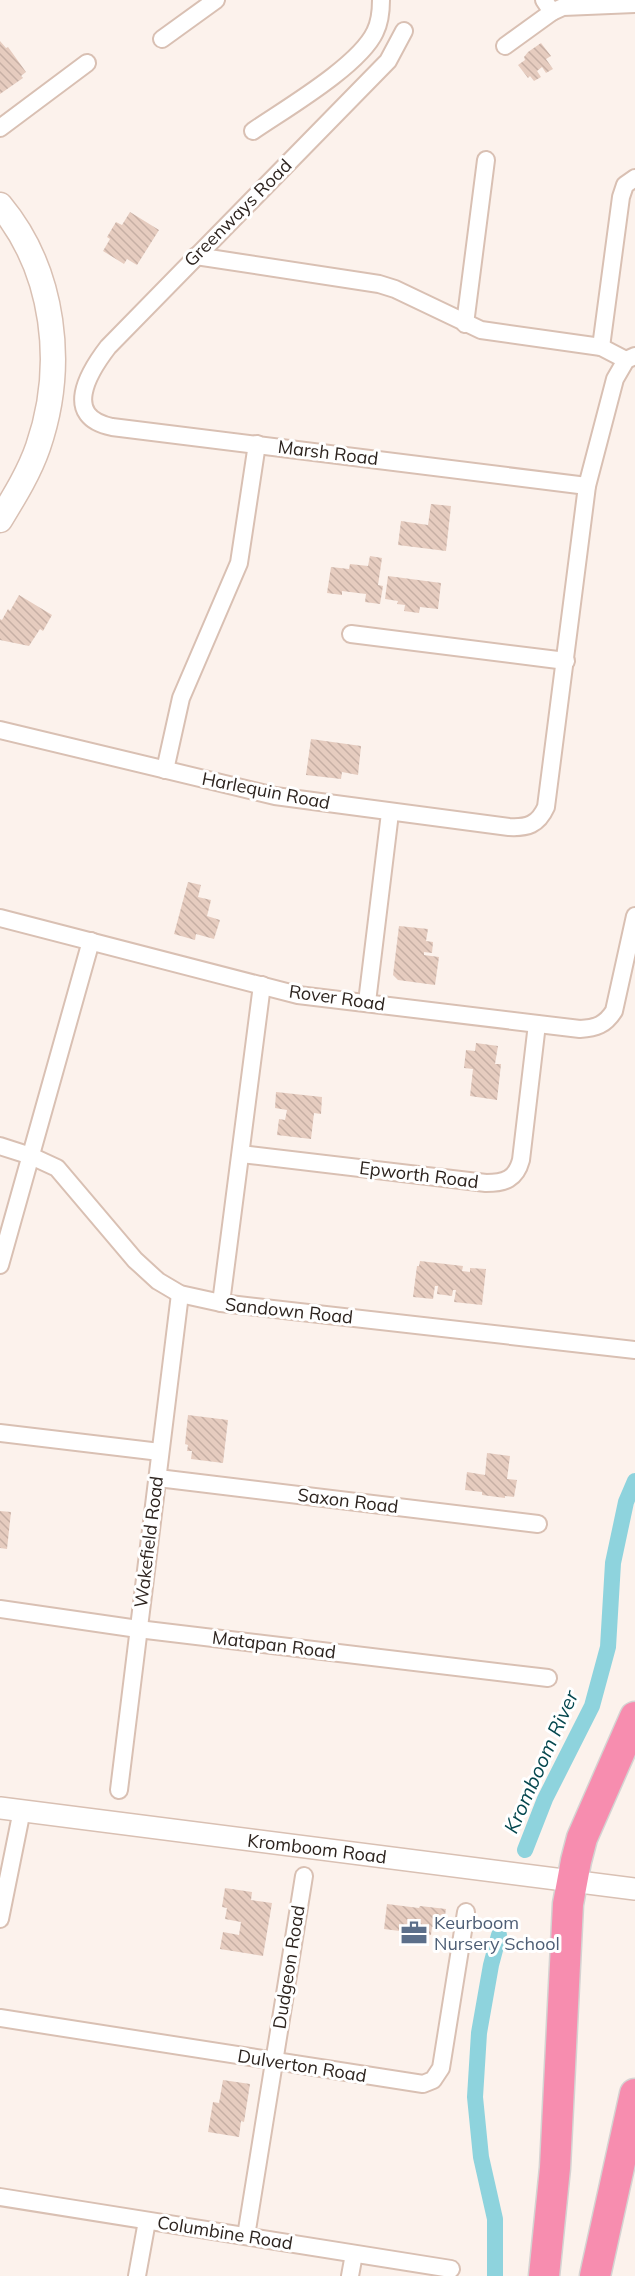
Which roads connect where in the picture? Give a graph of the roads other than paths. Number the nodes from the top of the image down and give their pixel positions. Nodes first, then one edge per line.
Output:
1 (216, 0) edge
2 (381, 0) edge
3 (635, 4) edge
4 (548, 6) edge
5 (404, 31) dead end
6 (162, 39) dead end
7 (505, 46) dead end
8 (87, 63) dead end
9 (0, 128) edge
10 (253, 131) dead end
11 (486, 160) dead end
12 (635, 178) edge
13 (0, 205) edge
14 (195, 256) junction
15 (465, 324) junction
16 (601, 347) junction
17 (630, 358) edge
18 (84, 400) joint
19 (257, 444) junction
20 (586, 486) junction
21 (0, 520) edge
22 (351, 634) dead end
23 (566, 661) junction
24 (0, 730) edge
25 (165, 770) junction
26 (390, 813) junction
27 (635, 916) edge
28 (0, 918) edge
29 (91, 942) junction
30 (262, 985) junction
31 (367, 1002) junction
32 (537, 1024) junction
33 (0, 1146) edge
34 (241, 1154) junction
35 (31, 1156) junction
36 (0, 1265) edge
37 (180, 1294) junction
38 (221, 1303) junction
39 (635, 1350) edge
40 (0, 1433) edge
41 (160, 1452) junction
42 (158, 1478) junction
43 (538, 1524) dead end
44 (0, 1609) edge
45 (138, 1629) junction
46 (548, 1678) dead end
47 (635, 1717) edge
48 (119, 1790) dead end
49 (0, 1808) edge
50 (22, 1810) junction
51 (304, 1876) dead end
52 (558, 1879) junction
53 (635, 1889) edge
54 (466, 1912) dead end
55 (0, 1919) edge
56 (0, 2018) edge
57 (274, 2062) junction
58 (635, 2094) edge
59 (0, 2196) edge
60 (147, 2221) junction
61 (246, 2236) junction
62 (354, 2254) junction
63 (451, 2270) dead end
64 (137, 2276) edge
65 (350, 2276) edge
66 (544, 2276) edge
67 (595, 2276) edge

1 - 6 street
2 - 10 street
3 - 4 street
4 - 7 street
5 - 14 street, Greenways Road
8 - 9 street
11 - 15 street
12 - 16 street
13 - 21 main road
14 - 15 street
14 - 18 street, Greenways Road
15 - 16 street
16 - 17 street
17 - 20 street
18 - 19 street, Marsh Road
19 - 20 street, Marsh Road
19 - 25 street
20 - 23 street
22 - 23 street
23 - 26 street, Harlequin Road
24 - 25 street, Harlequin Road
25 - 26 street, Harlequin Road
26 - 31 street
27 - 32 street, Rover Road
28 - 29 street, Rover Road
29 - 30 street, Rover Road
29 - 35 street
30 - 31 street, Rover Road
30 - 34 street
31 - 32 street, Rover Road
32 - 34 street, Epworth Road
33 - 35 street, Sandown Road
34 - 38 street
35 - 36 street
35 - 37 street, Sandown Road
37 - 38 street, Sandown Road
37 - 41 street, Wakefield Road
38 - 39 street, Sandown Road
40 - 41 street
41 - 42 street, Wakefield Road
42 - 43 street, Saxon Road
42 - 45 street, Wakefield Road
44 - 45 street, Matapan Road
45 - 46 street, Matapan Road
45 - 48 street, Wakefield Road
47 - 52 highway
49 - 50 street, Kromboom Road
50 - 52 street, Kromboom Road
50 - 55 street
51 - 57 street, Dudgeon Road
52 - 53 street, Kromboom Road
52 - 66 highway
54 - 57 street, Dulverton Road
56 - 57 street, Dulverton Road
57 - 61 street, Dudgeon Road
58 - 67 highway
59 - 60 street, Columbine Road
60 - 61 street, Columbine Road
60 - 64 street
61 - 62 street, Columbine Road
62 - 63 street, Columbine Road
62 - 65 street

